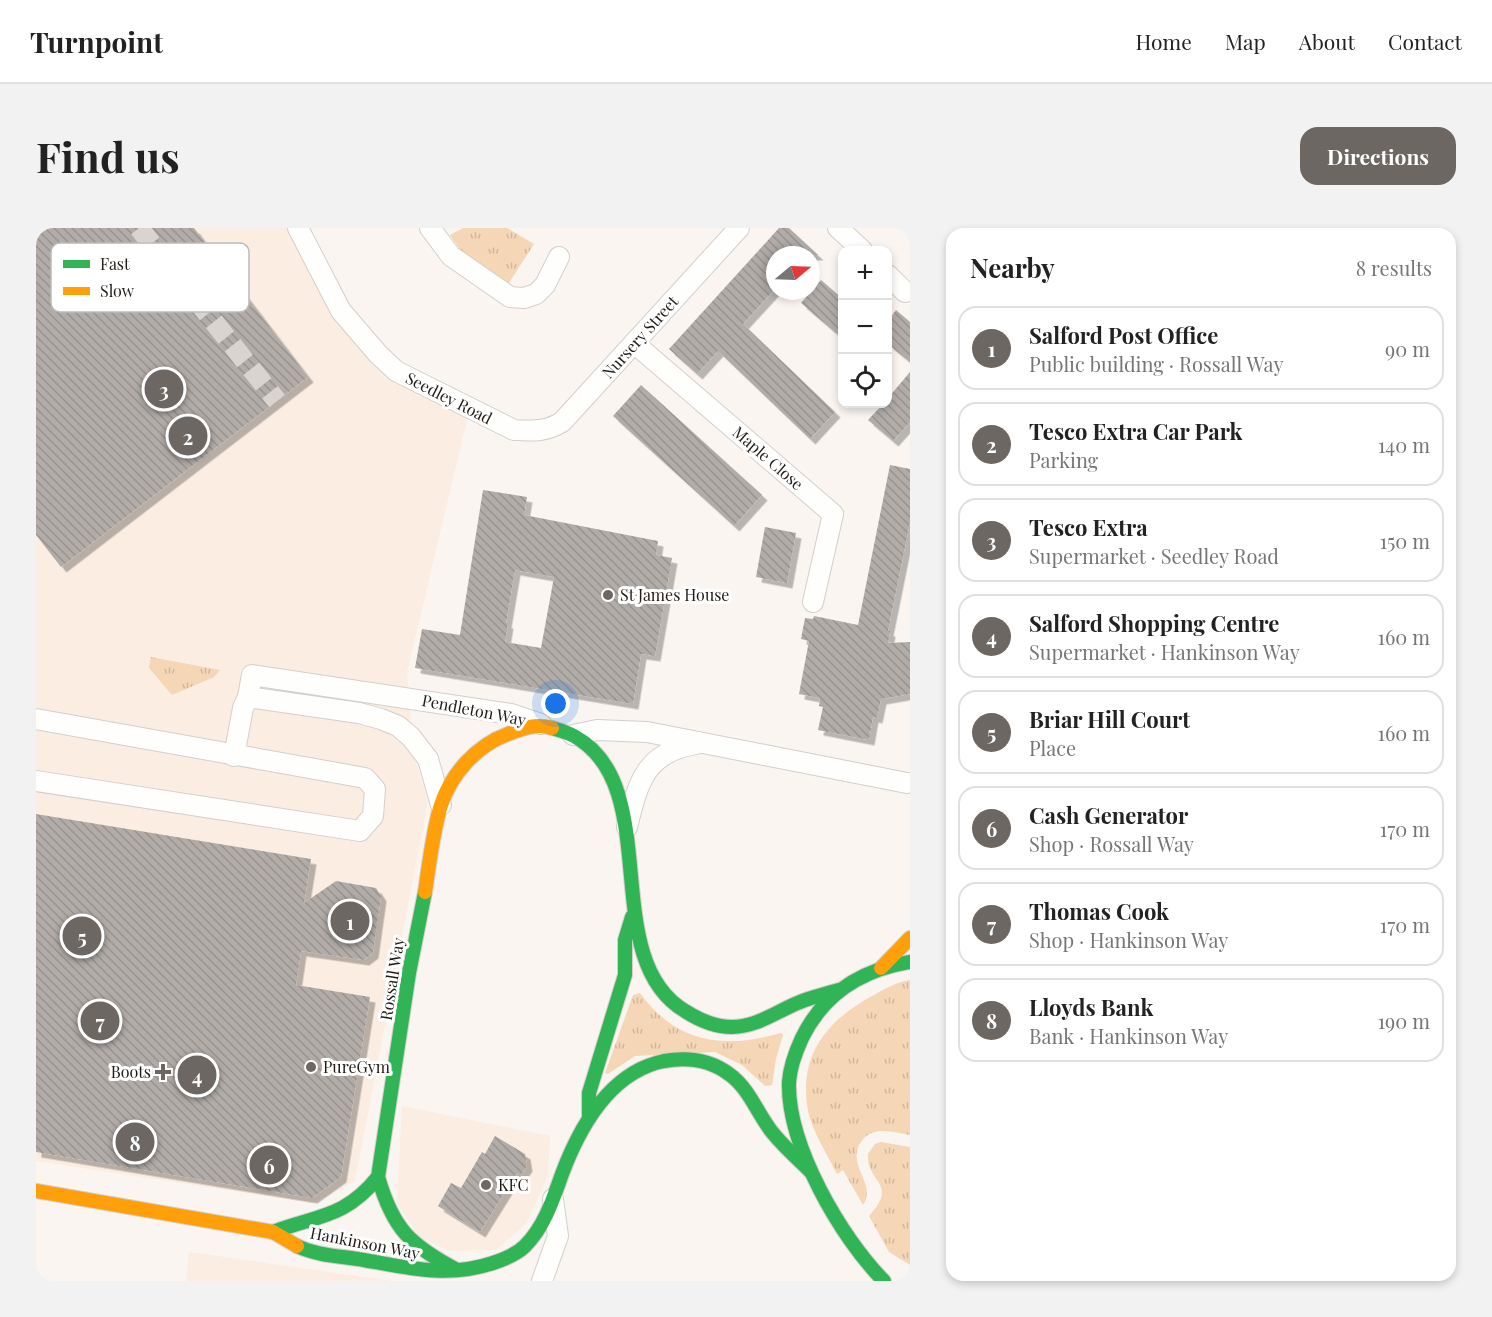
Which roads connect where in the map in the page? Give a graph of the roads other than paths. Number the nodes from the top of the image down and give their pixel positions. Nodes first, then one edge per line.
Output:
1 (298, 228) edge
2 (430, 228) edge
3 (739, 228) edge
4 (838, 228) edge
5 (858, 246) edge
6 (559, 257) dead end
7 (892, 279) edge
8 (905, 292) dead end
9 (634, 343) junction
10 (531, 431) joint
11 (813, 602) dead end
12 (248, 697) junction
13 (36, 719) edge
14 (543, 725) junction
15 (573, 735) junction
16 (702, 743) junction
17 (234, 756) junction
18 (36, 781) edge
19 (907, 783) dead end
20 (441, 805) junction
21 (626, 830) junction
22 (634, 910) junction
23 (910, 938) edge
24 (910, 962) edge
25 (881, 969) junction
26 (839, 990) junction
27 (589, 1120) junction
28 (811, 1172) junction
29 (378, 1177) junction
30 (36, 1191) edge
31 (553, 1199) junction
32 (273, 1232) junction
33 (862, 1258) junction
34 (471, 1270) junction
35 (496, 1281) edge
36 (542, 1281) edge
37 (865, 1281) edge
38 (884, 1281) edge

1 - 10 street, Seedley Road
2 - 6 street
3 - 9 street, Nursery Street
4 - 5 street
7 - 8 street
9 - 10 street, Nursery Street
9 - 11 street, Maple Close
12 - 14 street, Pendleton Way
12 - 17 street
12 - 20 street
13 - 17 street
14 - 15 main road, Pendleton Way
14 - 20 main road, Rossall Way
15 - 16 street
15 - 21 main road, Pendleton Way
16 - 19 street
16 - 21 street
17 - 18 street
20 - 29 main road, Rossall Way
21 - 22 main road, Pendleton Way
22 - 26 main road, Pendleton Way
22 - 27 main road
23 - 25 main road
24 - 25 main road
25 - 26 main road
26 - 28 main road
27 - 28 main road, Hankinson Way
27 - 31 main road, Hankinson Way
28 - 33 main road
29 - 32 main road
29 - 34 main road
30 - 32 main road, Hankinson Way
31 - 34 main road, Hankinson Way
31 - 36 street
32 - 34 main road, Hankinson Way
33 - 37 main road
33 - 38 main road
34 - 35 street

